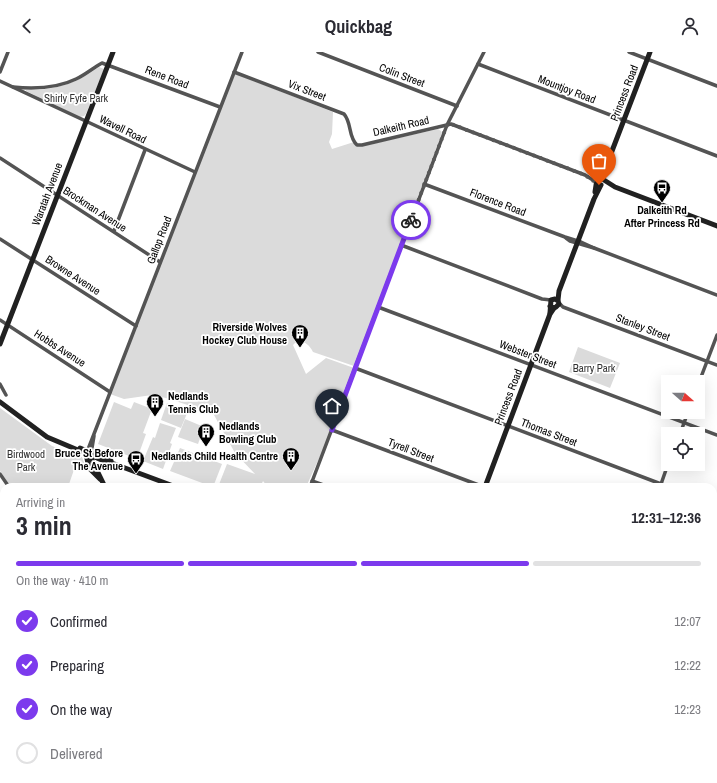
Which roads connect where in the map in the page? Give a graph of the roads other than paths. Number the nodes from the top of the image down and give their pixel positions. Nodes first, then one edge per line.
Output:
1 (8, 52) edge
2 (113, 52) edge
3 (242, 52) edge
4 (318, 52) edge
5 (484, 52) edge
6 (628, 52) edge
7 (650, 52) edge
8 (648, 59) junction
9 (108, 64) junction
10 (478, 64) junction
11 (0, 72) edge
12 (234, 72) junction
13 (0, 82) edge
14 (717, 86) edge
15 (13, 87) junction
16 (457, 106) junction
17 (220, 107) junction
18 (624, 120) junction
19 (86, 121) junction
20 (447, 125) junction
21 (356, 144) joint
22 (145, 150) junction
23 (717, 156) edge
24 (0, 158) edge
25 (195, 172) junction
26 (600, 181) junction
27 (424, 184) junction
28 (58, 195) junction
29 (717, 226) edge
30 (114, 231) junction
31 (0, 239) edge
32 (577, 242) junction
33 (401, 245) junction
34 (33, 260) junction
35 (160, 262) junction
36 (717, 295) edge
37 (555, 304) junction
38 (378, 307) junction
39 (0, 320) edge
40 (7, 325) junction
41 (136, 326) junction
42 (717, 335) edge
43 (0, 344) edge
44 (707, 361) junction
45 (531, 365) junction
46 (717, 365) edge
47 (355, 368) junction
48 (702, 375) edge
49 (0, 384) edge
50 (110, 392) junction
51 (6, 395) dead end
52 (0, 402) edge
53 (685, 419) edge
54 (684, 422) junction
55 (508, 426) junction
56 (682, 427) edge
57 (332, 430) junction
58 (717, 435) edge
59 (89, 453) junction
60 (665, 471) edge
61 (0, 474) edge
62 (312, 481) joint
63 (6, 483) edge
64 (102, 483) edge
65 (166, 483) edge
66 (318, 483) edge
67 (474, 483) edge
68 (487, 483) edge
69 (652, 483) edge
70 (661, 483) edge

1 - 11 street
2 - 9 street, Waratah Avenue
3 - 12 street, Gallop Road
4 - 16 street, Colin Street
5 - 10 street
6 - 8 street
7 - 8 street, Princess Road
8 - 14 street
8 - 18 street, Princess Road
9 - 15 street
9 - 17 street, Rene Road
9 - 19 street, Waratah Avenue
10 - 16 street
10 - 18 street, Mountjoy Road
12 - 17 street, Gallop Road
12 - 21 street, Vix Street
13 - 15 street, Wavell Road
15 - 19 street, Wavell Road
16 - 20 street
17 - 25 street, Gallop Road
18 - 23 street, Mountjoy Road
18 - 26 street, Princess Road
19 - 22 street, Wavell Road
19 - 28 street, Waratah Avenue
20 - 21 street, Dalkeith Road
20 - 26 street, Dalkeith Road
20 - 27 street
22 - 25 street, Wavell Road
22 - 30 street
24 - 28 street, Brockman Avenue
25 - 35 street, Gallop Road
26 - 29 street, Dalkeith Road
26 - 32 street, Princess Road
27 - 32 street, Florence Road
27 - 33 street
28 - 30 street, Brockman Avenue
28 - 34 street, Waratah Avenue
30 - 35 street, Brockman Avenue
31 - 34 street, Browne Avenue
32 - 36 street, Florence Road
32 - 37 street, Princess Road
33 - 37 street, Stanley Street
33 - 38 street
34 - 40 street, Waratah Avenue
34 - 41 street, Browne Avenue
35 - 41 street, Gallop Road
37 - 44 street, Stanley Street
37 - 45 street, Princess Road
38 - 45 street, Webster Street
38 - 47 street
39 - 40 street, Hobbs Avenue
40 - 43 street, Waratah Avenue
40 - 50 street, Hobbs Avenue
41 - 50 street, Gallop Road
42 - 44 street
44 - 46 street, Stanley Street
44 - 48 street
45 - 54 street, Webster Street
45 - 55 street, Princess Road
47 - 55 street, Thomas Street
47 - 57 street
49 - 51 street
50 - 59 street, Gallop Road
52 - 59 street
53 - 54 street
54 - 56 street
54 - 58 street, Webster Street
55 - 68 street, Princess Road
55 - 69 street, Thomas Street
57 - 62 street
57 - 67 street, Tyrell Street
59 - 64 street
59 - 65 street
60 - 70 street
61 - 63 street
62 - 66 street

